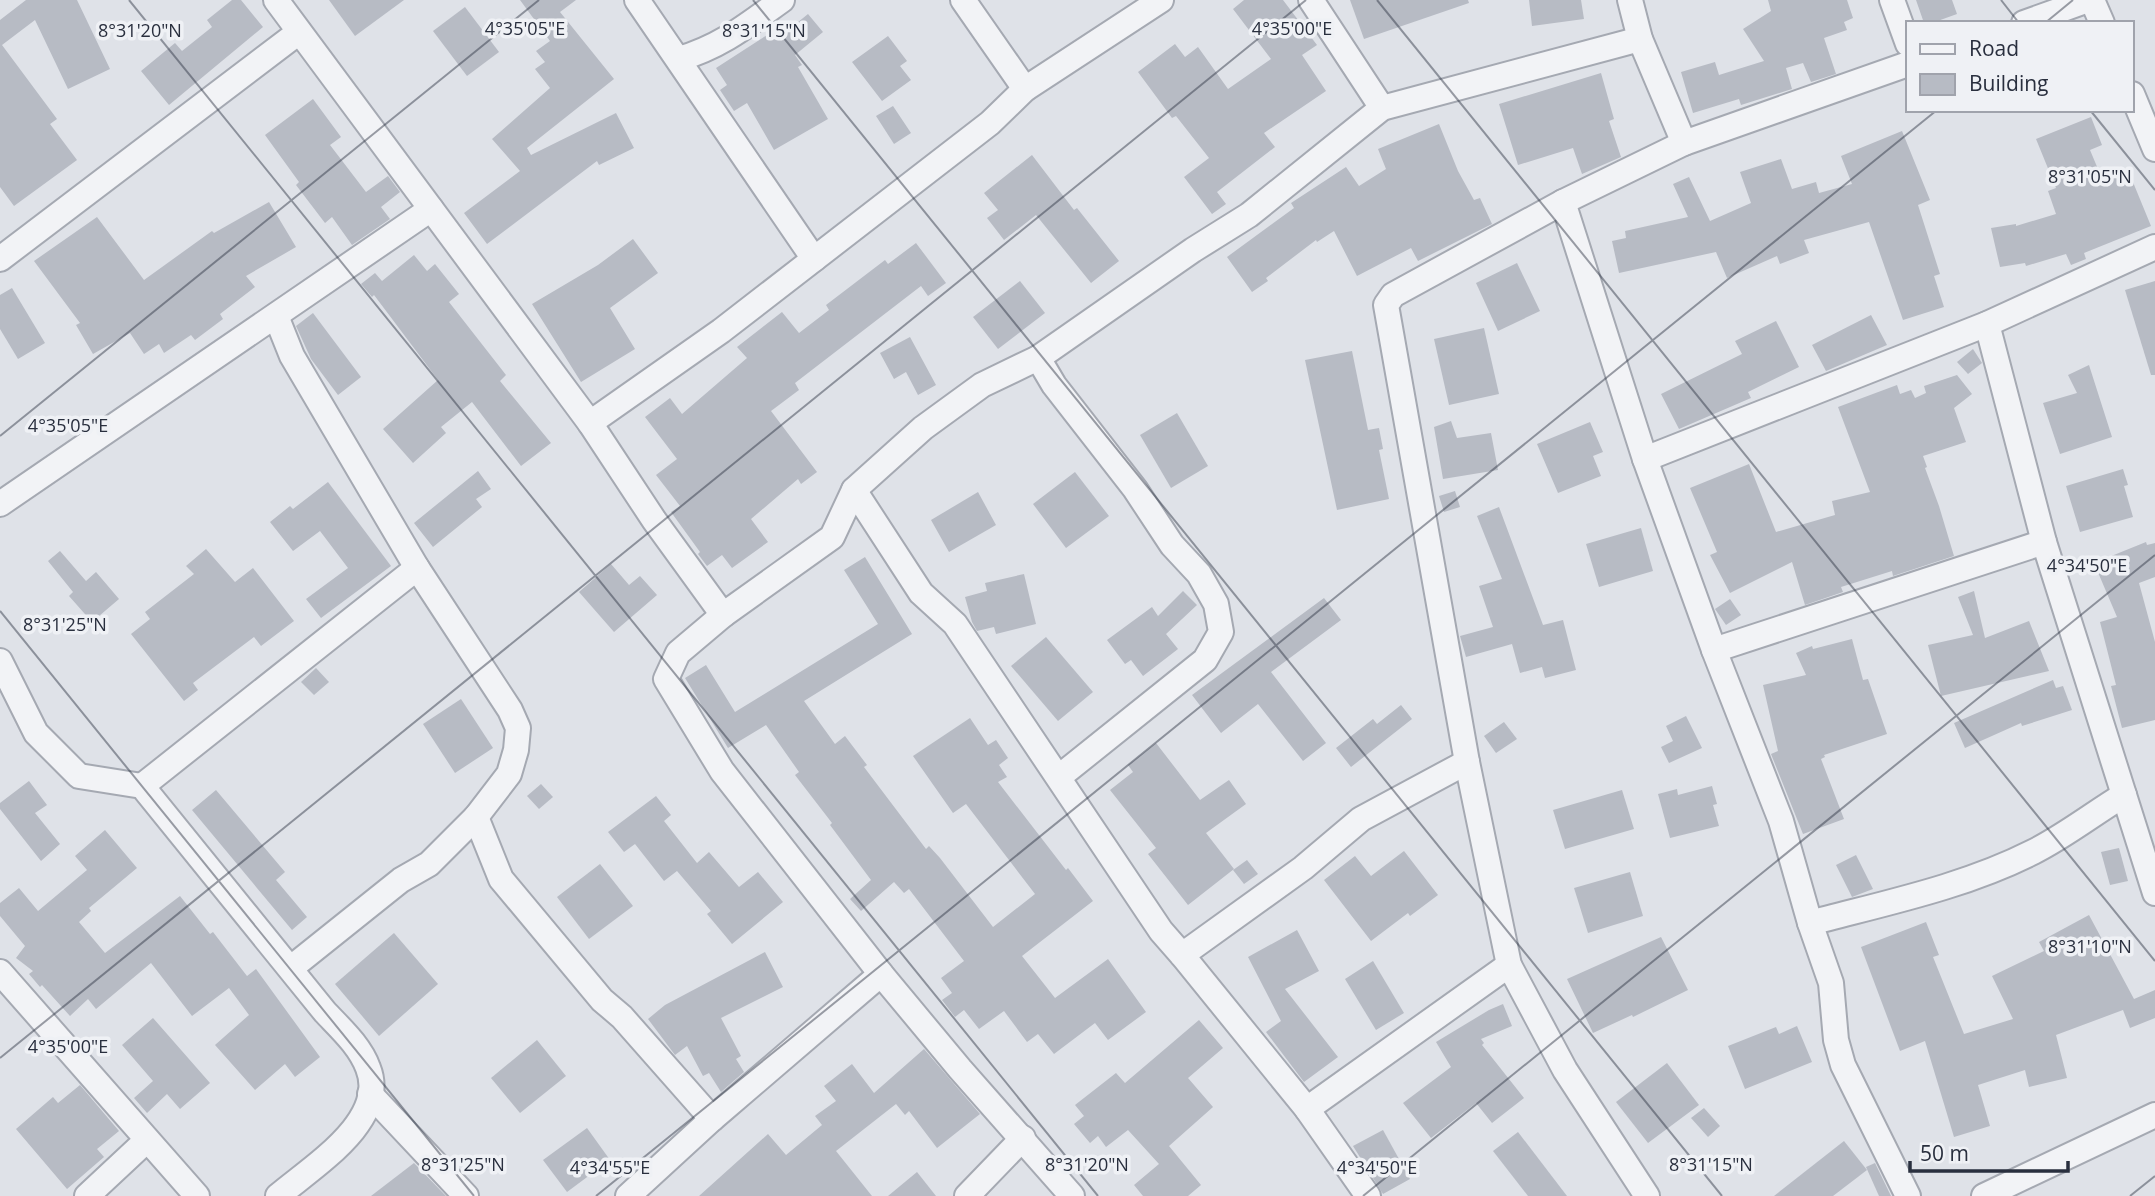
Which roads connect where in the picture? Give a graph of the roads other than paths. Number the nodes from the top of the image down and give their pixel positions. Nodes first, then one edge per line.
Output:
1 (276, 0) edge
2 (637, 0) edge
3 (782, 0) edge
4 (963, 0) edge
5 (1161, 0) edge
6 (1311, 0) edge
7 (1630, 0) edge
8 (1892, 0) edge
9 (2090, 0) edge
10 (2030, 21) edge
11 (2101, 21) edge
12 (299, 32) junction
13 (1906, 38) edge
14 (1640, 39) junction
15 (679, 59) junction
16 (1906, 65) edge
17 (1025, 89) junction
18 (2134, 99) edge
19 (1382, 108) junction
20 (1684, 142) junction
21 (2155, 149) edge
22 (1563, 202) junction
23 (431, 209) junction
24 (2155, 247) edge
25 (0, 259) edge
26 (814, 259) junction
27 (276, 316) junction
28 (1987, 324) junction
29 (1038, 358) junction
30 (590, 423) junction
31 (1645, 459) junction
32 (854, 490) junction
33 (0, 504) edge
34 (2044, 542) junction
35 (417, 568) junction
36 (723, 615) junction
37 (1714, 650) junction
38 (0, 661) edge
39 (1467, 762) junction
40 (1059, 777) junction
41 (142, 786) junction
42 (2124, 795) junction
43 (476, 817) junction
44 (2155, 893) edge
45 (1810, 923) junction
46 (1182, 955) junction
47 (1509, 965) junction
48 (290, 968) junction
49 (1, 974) edge
50 (881, 974) junction
51 (370, 1094) junction
52 (1307, 1109) junction
53 (2155, 1115) edge
54 (712, 1119) junction
55 (1023, 1138) junction
56 (147, 1140) junction
57 (87, 1196) edge
58 (197, 1196) edge
59 (278, 1196) edge
60 (466, 1196) edge
61 (628, 1196) edge
62 (967, 1196) edge
63 (1072, 1196) edge
64 (1368, 1196) edge
65 (1647, 1196) edge
66 (1908, 1196) edge
67 (1984, 1196) edge

1 - 12 street
2 - 15 street
3 - 15 street
4 - 17 street
5 - 17 street
6 - 19 street
7 - 14 street
8 - 13 street
9 - 10 street
9 - 11 street
12 - 23 street
12 - 25 street
14 - 19 street
14 - 20 street
15 - 26 street
16 - 20 street
17 - 26 street
18 - 21 street
19 - 29 street
20 - 22 street
22 - 31 street
22 - 39 street
23 - 27 street
23 - 30 street
24 - 28 street
26 - 30 street
27 - 33 street
27 - 35 street
28 - 31 street
28 - 34 street
29 - 32 street
29 - 40 street
30 - 36 street
31 - 37 street
32 - 36 street
32 - 40 street
34 - 37 street
34 - 42 street
35 - 41 street
35 - 43 street
36 - 50 street
37 - 45 street
38 - 41 street
39 - 46 street
39 - 47 street
40 - 46 street
41 - 48 street
42 - 44 street
42 - 45 street
43 - 48 street
43 - 54 street
45 - 66 street
46 - 52 street
47 - 52 street
47 - 65 street
48 - 51 street
49 - 56 street
50 - 54 street
50 - 55 street
51 - 59 street
51 - 60 street
52 - 64 street
53 - 67 street
54 - 61 street
55 - 62 street
55 - 63 street
56 - 57 street
56 - 58 street

